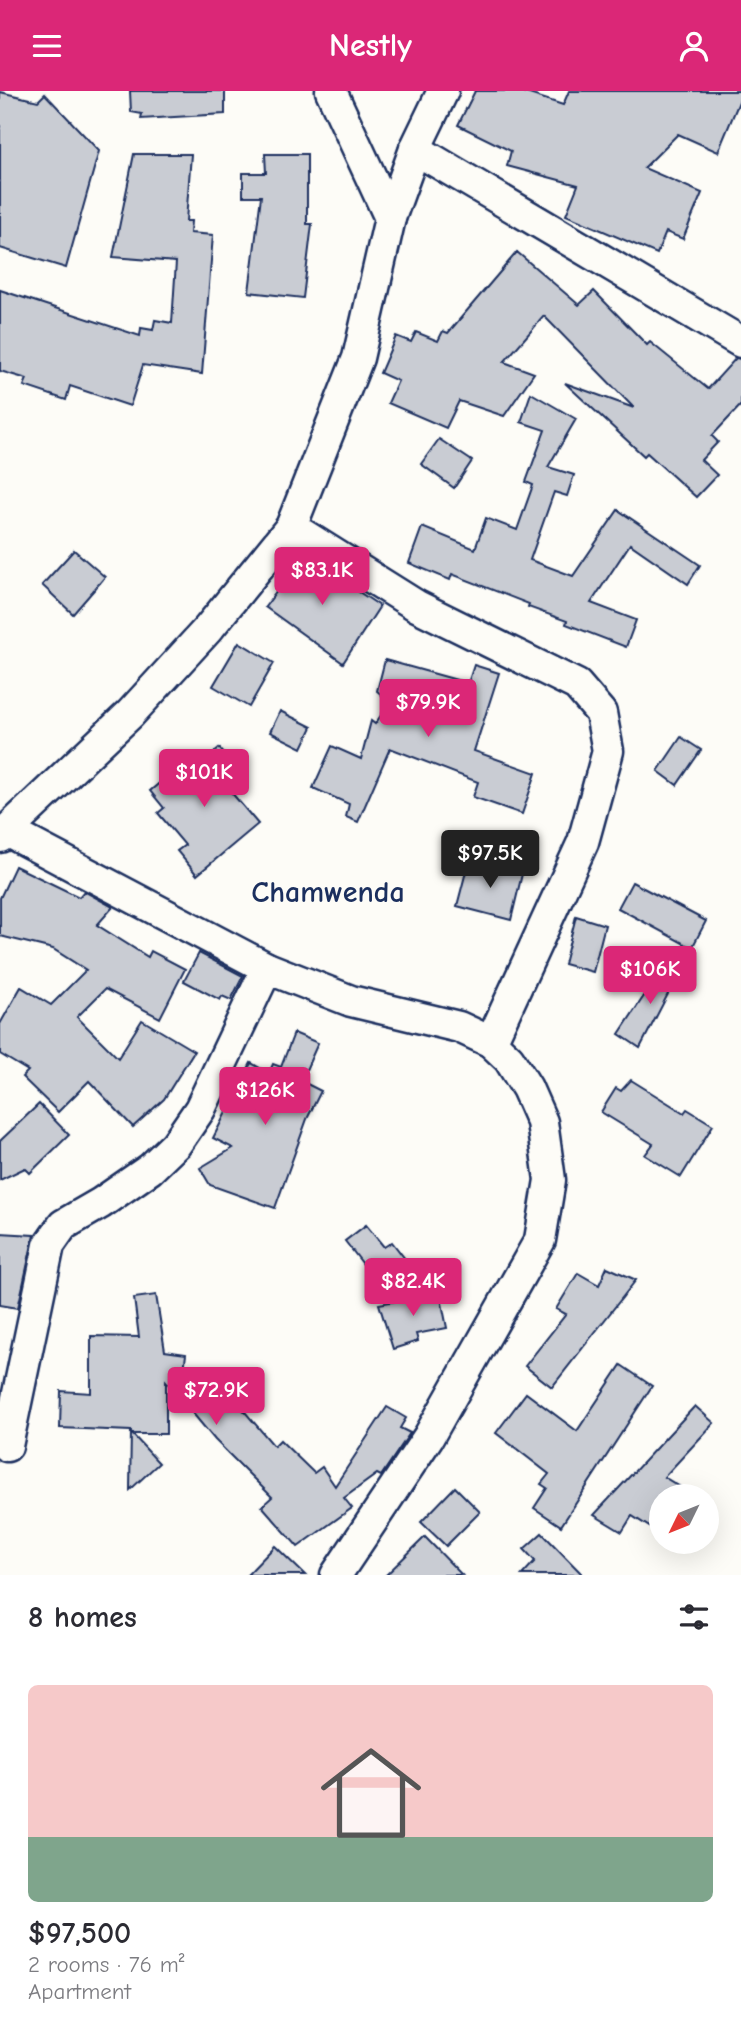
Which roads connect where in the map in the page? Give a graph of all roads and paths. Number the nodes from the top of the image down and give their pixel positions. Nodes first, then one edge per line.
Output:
1 (331, 91) edge
2 (443, 91) edge
3 (415, 149) junction
4 (388, 210) junction
5 (741, 342) edge
6 (290, 527) junction
7 (4, 834) edge
8 (267, 968) junction
9 (491, 1042) junction
10 (7, 1446) dead end
11 (336, 1575) edge

1 - 4 street
2 - 3 street
3 - 4 street
3 - 5 street
4 - 6 street
6 - 7 street
6 - 9 street
7 - 8 street
8 - 9 street
8 - 10 street
9 - 11 street

